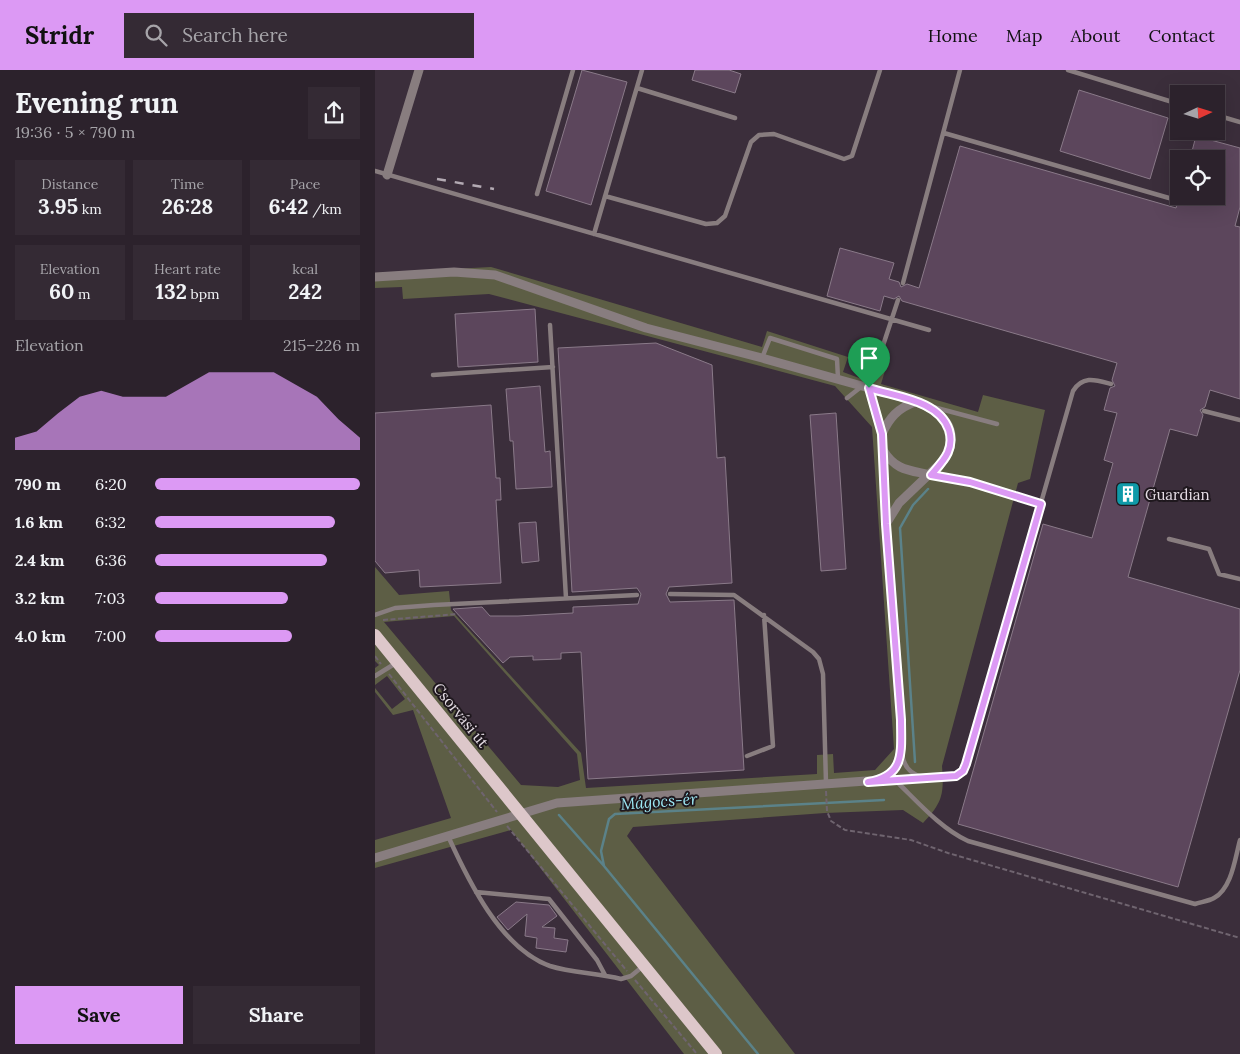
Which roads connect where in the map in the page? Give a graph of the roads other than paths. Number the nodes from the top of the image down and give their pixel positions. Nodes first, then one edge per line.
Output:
1 (419, 70) edge
2 (573, 70) edge
3 (642, 70) edge
4 (880, 70) edge
5 (960, 70) edge
6 (1067, 70) edge
7 (637, 88) junction
8 (1170, 101) edge
9 (735, 118) dead end
10 (1225, 118) edge
11 (1240, 122) edge
12 (944, 133) junction
13 (375, 171) edge
14 (387, 175) junction
15 (537, 194) dead end
16 (605, 196) junction
17 (1169, 198) dead end
18 (594, 234) junction
19 (375, 277) edge
20 (903, 283) dead end
21 (898, 300) dead end
22 (892, 320) junction
23 (550, 325) dead end
24 (929, 330) dead end
25 (762, 358) junction
26 (553, 367) junction
27 (433, 375) dead end
28 (838, 379) junction
29 (1111, 384) dead end
30 (866, 387) junction
31 (847, 398) dead end
32 (915, 402) junction
33 (927, 406) junction
34 (1204, 411) dead end
35 (1240, 420) edge
36 (997, 424) dead end
37 (882, 434) junction
38 (883, 450) junction
39 (931, 475) junction
40 (1041, 504) junction
41 (886, 524) junction
42 (1169, 539) dead end
43 (1240, 579) edge
44 (670, 594) dead end
45 (637, 595) dead end
46 (566, 598) junction
47 (375, 615) edge
48 (764, 615) junction
49 (375, 635) edge
50 (397, 662) junction
51 (375, 676) edge
52 (901, 751) junction
53 (747, 756) dead end
54 (929, 778) junction
55 (895, 780) junction
56 (868, 782) junction
57 (826, 785) junction
58 (523, 815) junction
59 (448, 836) junction
60 (1240, 840) edge
61 (375, 858) edge
62 (476, 892) junction
63 (644, 965) junction
64 (605, 975) junction
65 (716, 1054) edge

1 - 14 street
2 - 15 lane
3 - 7 lane
4 - 16 lane
5 - 12 lane
6 - 8 lane
7 - 9 lane
7 - 16 lane
10 - 11 lane
12 - 17 lane
12 - 20 lane
13 - 14 lane
14 - 18 lane
16 - 18 lane
18 - 22 lane
19 - 25 street
21 - 22 lane
22 - 24 lane
22 - 30 lane
23 - 26 lane
25 - 28 street
25 - 28 lane
26 - 27 lane
26 - 46 lane
28 - 30 street
29 - 40 lane
30 - 31 lane
30 - 32 street
30 - 37 street
32 - 33 street
32 - 37 street
33 - 36 lane
33 - 39 street
34 - 35 lane
37 - 38 street
38 - 39 street
38 - 41 street
39 - 40 lane
39 - 41 street
40 - 54 lane
41 - 52 street
42 - 43 lane
44 - 48 lane
45 - 46 lane
46 - 47 lane
48 - 53 lane
48 - 57 lane
49 - 50 main road, Csorvási út
50 - 51 lane
50 - 58 main road, Csorvási út
52 - 54 lane
52 - 56 street
54 - 55 lane
55 - 56 lane
55 - 60 lane
56 - 57 street
57 - 58 street
58 - 59 street
58 - 63 main road, Csorvási út
59 - 61 street
59 - 62 lane
62 - 64 lane
62 - 64 lane
63 - 64 lane
63 - 65 main road, Csorvási út

